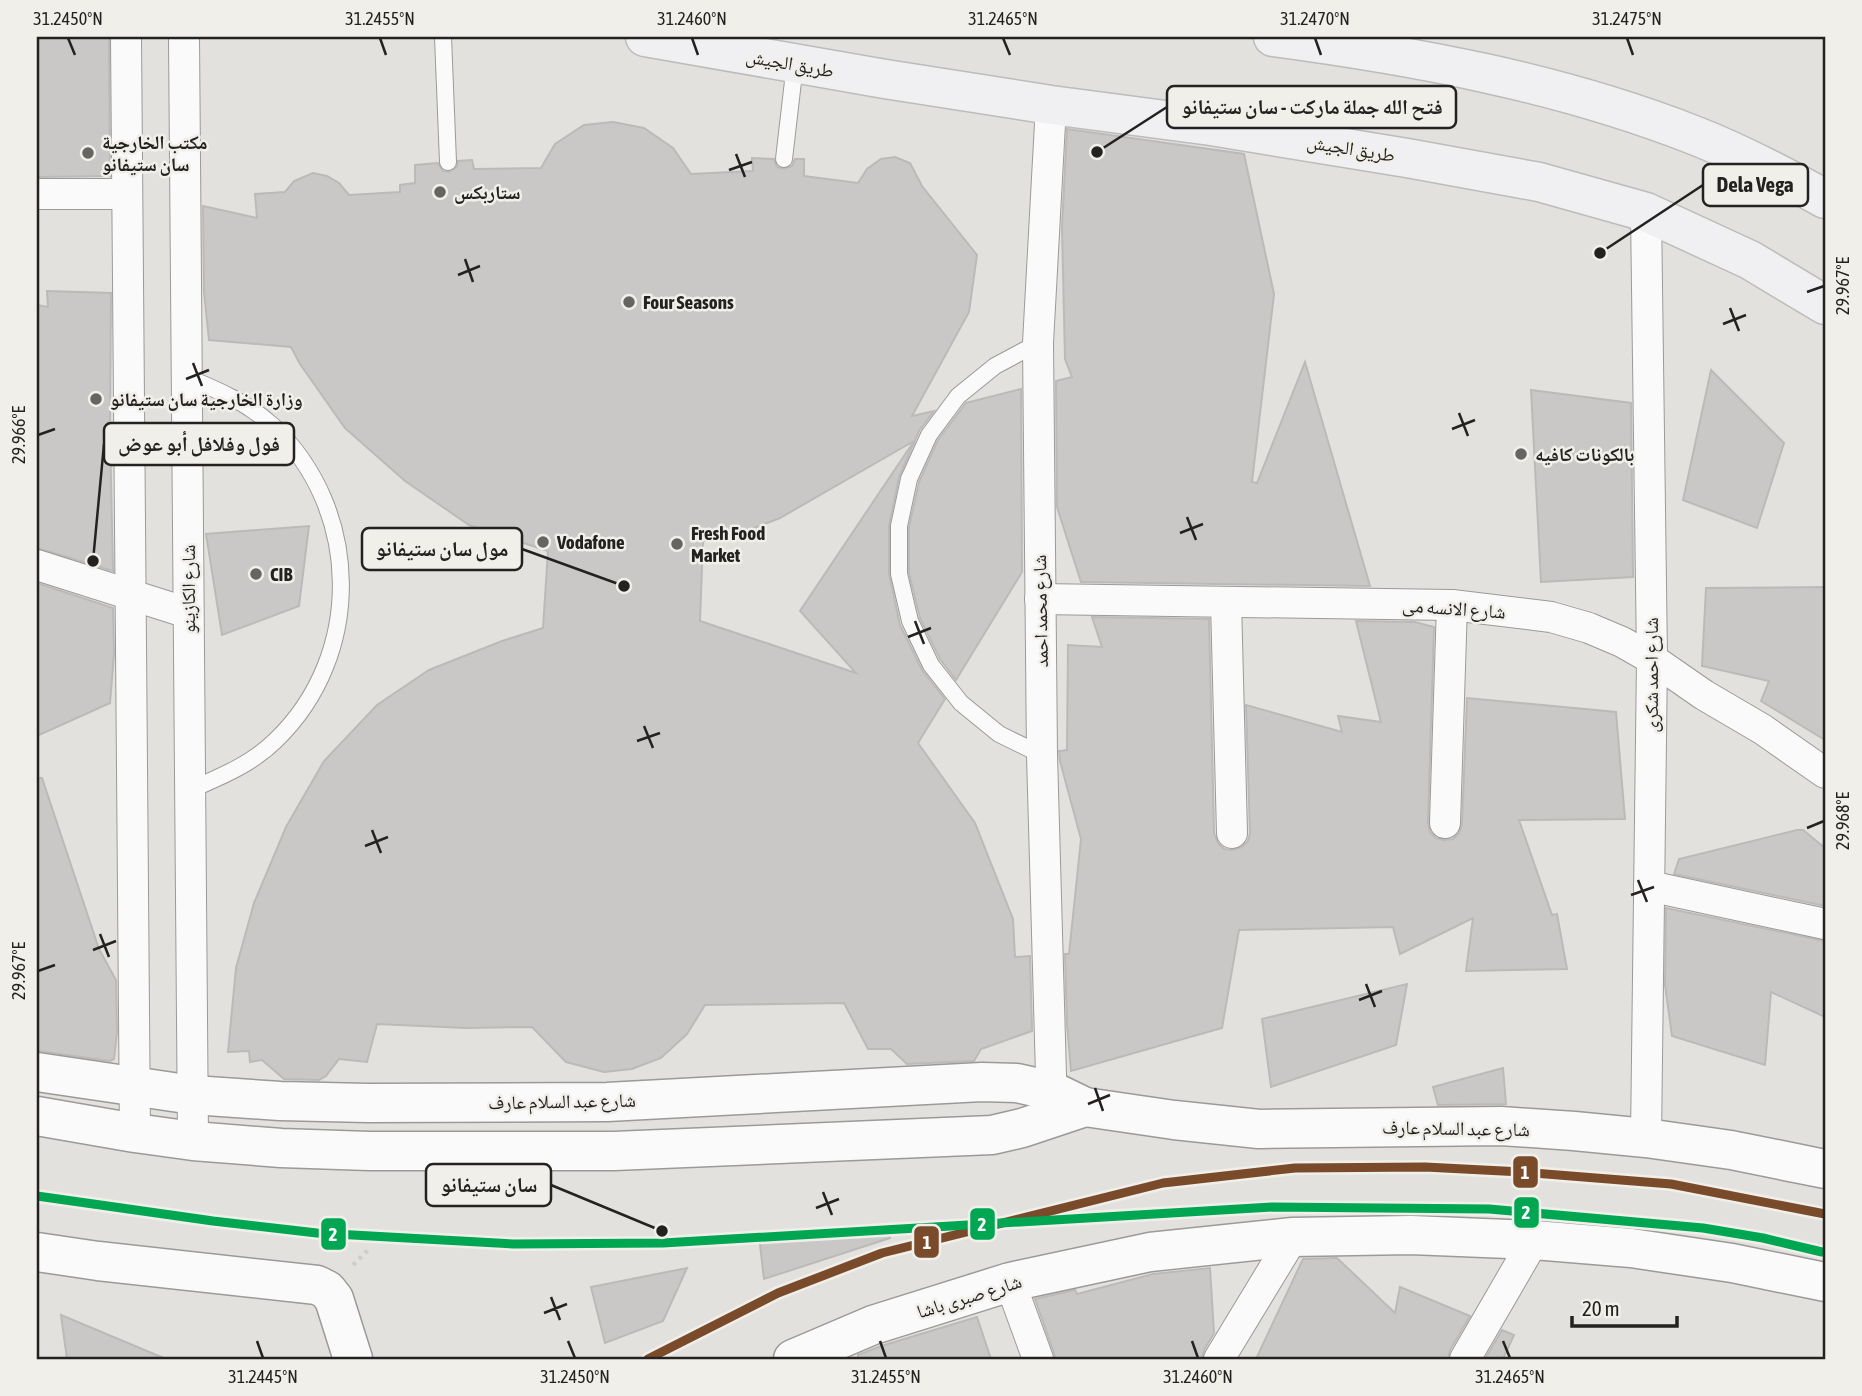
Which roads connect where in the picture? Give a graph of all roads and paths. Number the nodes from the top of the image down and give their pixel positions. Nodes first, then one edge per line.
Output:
1 (126, 37) edge
2 (184, 37) edge
3 (443, 37) edge
4 (645, 37) edge
5 (1273, 37) edge
6 (794, 64) junction
7 (1051, 105) junction
8 (784, 159) dead end
9 (448, 162) dead end
10 (37, 194) edge
11 (127, 194) junction
12 (1825, 199) edge
13 (1646, 212) junction
14 (1825, 305) edge
15 (1038, 343) junction
16 (186, 377) junction
17 (37, 565) edge
18 (130, 594) junction
19 (1040, 599) junction
20 (1226, 602) junction
21 (1451, 605) junction
22 (188, 613) junction
23 (1652, 659) junction
24 (1042, 755) junction
25 (1825, 773) edge
26 (190, 790) junction
27 (1445, 822) dead end
28 (1232, 833) dead end
29 (1649, 886) junction
30 (1825, 924) edge
31 (37, 1072) edge
32 (134, 1087) junction
33 (192, 1095) junction
34 (1063, 1105) junction
35 (37, 1116) edge
36 (135, 1133) junction
37 (1646, 1138) junction
38 (193, 1140) junction
39 (1825, 1169) edge
40 (1293, 1237) junction
41 (1534, 1240) junction
42 (37, 1252) edge
43 (1010, 1282) junction
44 (1825, 1282) edge
45 (353, 1359) edge
46 (793, 1359) edge
47 (1038, 1359) edge
48 (1219, 1359) edge
49 (1465, 1359) edge

1 - 11 street
2 - 16 street, شارع الكازينو
3 - 9 lane
4 - 6 highway, طريق الجيش
5 - 12 highway
6 - 7 highway, طريق الجيش
6 - 8 lane
7 - 13 highway, طريق الجيش
7 - 15 street, شارع محمد احمد
10 - 11 street
11 - 18 street
13 - 14 highway, طريق الجيش
13 - 23 street, شارع احمد شكرى
15 - 19 street, شارع محمد احمد
15 - 24 lane
16 - 22 street, شارع الكازينو
16 - 26 lane
17 - 18 street
18 - 22 street
18 - 32 street
19 - 20 street, شارع الانسه مى
19 - 24 street, شارع محمد احمد
20 - 21 street, شارع الانسه مى
20 - 28 street
21 - 23 street, شارع الانسه مى
21 - 27 street
22 - 26 street, شارع الكازينو
23 - 25 street, شارع الانسه مى
23 - 29 street, شارع احمد شكرى
24 - 34 street, شارع محمد احمد
26 - 33 street, شارع الكازينو
29 - 30 street
29 - 37 street, شارع احمد شكرى
31 - 32 street, شارع عبد السلام عارف
32 - 33 street, شارع عبد السلام عارف
32 - 36 street
33 - 34 street, شارع عبد السلام عارف
33 - 38 street, شارع الكازينو
34 - 37 street, شارع عبد السلام عارف
34 - 38 street, شارع عبد السلام عارف
35 - 36 street, شارع عبد السلام عارف
36 - 38 street, شارع عبد السلام عارف
37 - 39 street, شارع عبد السلام عارف
40 - 41 street
40 - 43 street, شارع صبرى باشا
40 - 48 street
41 - 44 street
41 - 49 street
42 - 45 street
43 - 46 street, شارع صبرى باشا
43 - 47 street

